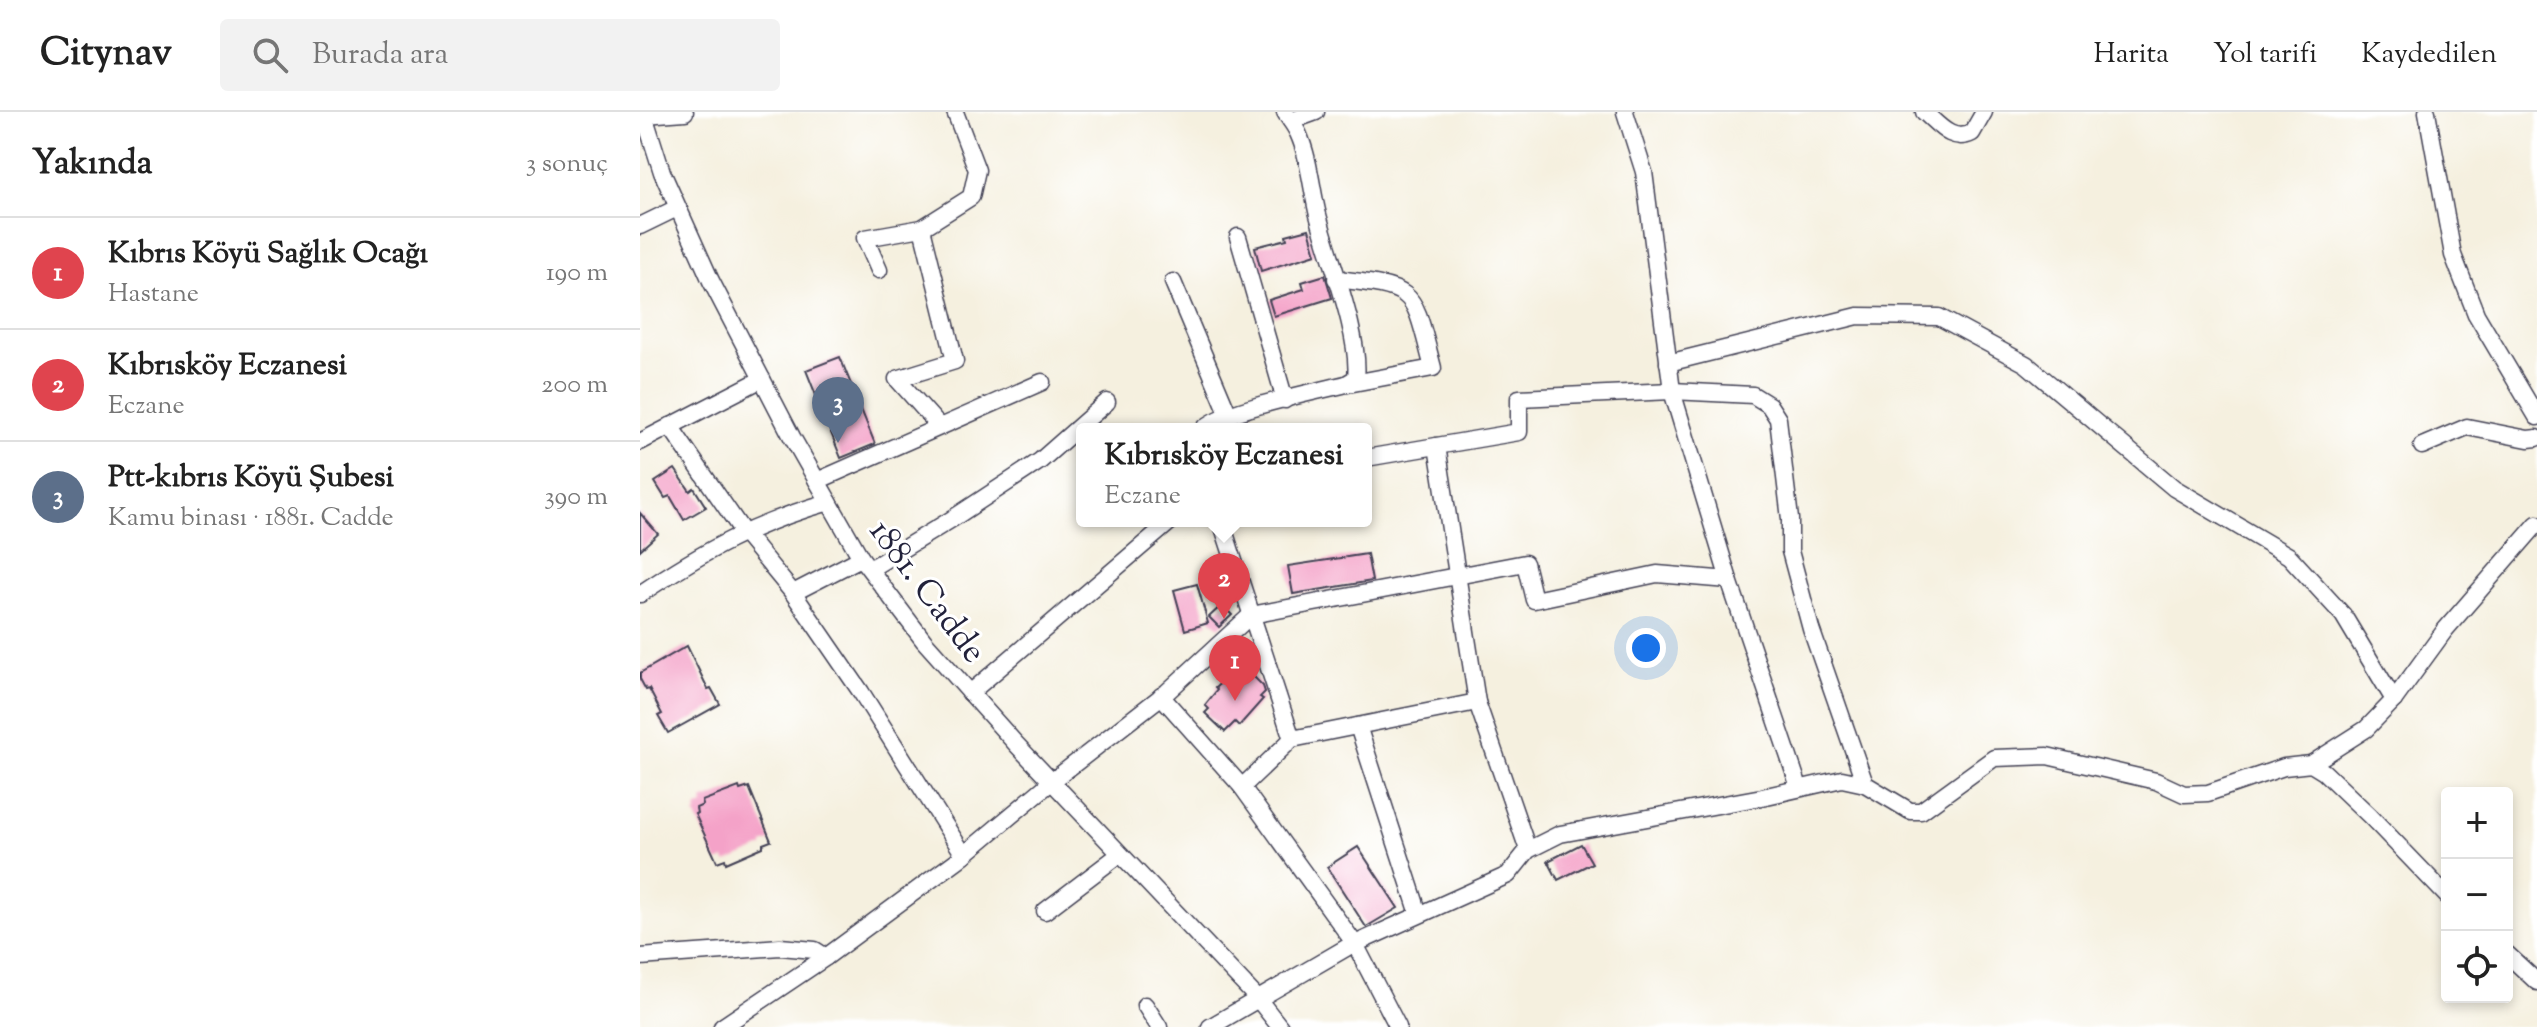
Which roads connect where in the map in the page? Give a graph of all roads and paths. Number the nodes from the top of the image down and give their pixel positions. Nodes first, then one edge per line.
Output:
1 (685, 112) edge
2 (955, 112) edge
3 (1316, 112) edge
4 (1625, 112) edge
5 (1924, 112) edge
6 (1984, 112) edge
7 (2427, 112) edge
8 (643, 113) edge
9 (1288, 116) edge
10 (677, 208) junction
11 (640, 226) edge
12 (922, 228) junction
13 (1238, 237) dead end
14 (879, 270) dead end
15 (1336, 279) junction
16 (1173, 282) dead end
17 (1668, 363) junction
18 (762, 379) junction
19 (1042, 382) dead end
20 (1346, 384) junction
21 (1672, 391) junction
22 (1285, 400) junction
23 (1107, 402) dead end
24 (1229, 415) junction
25 (2537, 417) edge
26 (1083, 423) edge
27 (1210, 423) edge
28 (670, 426) junction
29 (939, 426) junction
30 (1076, 429) edge
31 (2537, 438) edge
32 (640, 442) edge
33 (1437, 446) junction
34 (2422, 446) dead end
35 (1372, 457) edge
36 (817, 481) junction
37 (829, 502) junction
38 (2537, 524) edge
39 (1164, 527) edge
40 (1223, 527) edge
41 (743, 532) junction
42 (865, 563) junction
43 (1455, 576) junction
44 (1729, 580) junction
45 (793, 593) junction
46 (640, 594) edge
47 (1251, 615) junction
48 (970, 693) junction
49 (1161, 696) junction
50 (2394, 700) junction
51 (1477, 702) junction
52 (1358, 726) junction
53 (1292, 739) junction
54 (2311, 764) junction
55 (1051, 782) junction
56 (1865, 784) junction
57 (1242, 787) junction
58 (1799, 787) junction
59 (1528, 850) junction
60 (1120, 854) junction
61 (964, 855) junction
62 (2441, 890) edge
63 (1045, 911) dead end
64 (1419, 914) junction
65 (1355, 944) junction
66 (640, 957) edge
67 (826, 957) junction
68 (2513, 959) edge
69 (2536, 979) edge
70 (1258, 999) junction
71 (1145, 1005) dead end
72 (722, 1027) edge
73 (1159, 1027) edge
74 (1210, 1027) edge
75 (1280, 1027) edge
76 (1398, 1027) edge

1 - 8 street
2 - 12 street
3 - 9 street
4 - 17 street
5 - 6 street
7 - 25 street
8 - 10 street, 1881. Cadde
9 - 15 street
10 - 11 street
10 - 18 street, 1881. Cadde
12 - 14 street
12 - 29 street
13 - 22 street
15 - 20 street
15 - 20 street
16 - 24 street
17 - 21 street
17 - 50 street
18 - 28 street
18 - 36 street, 1881. Cadde
19 - 29 street
20 - 22 street
21 - 33 street
21 - 44 street
21 - 56 street
22 - 24 street
23 - 26 street
24 - 27 street
28 - 32 street
28 - 41 street
29 - 36 street
30 - 42 street
31 - 34 street
33 - 35 street
33 - 43 street
36 - 37 street, 1881. Cadde
37 - 41 street
37 - 42 street, 1881. Cadde
38 - 50 street
39 - 48 street
40 - 47 street
41 - 45 street
41 - 46 street
42 - 45 street
42 - 48 street, 1881. Cadde
43 - 44 street
43 - 47 street
43 - 51 street
44 - 58 street
45 - 61 street
47 - 49 street
47 - 53 street
48 - 55 street, 1881. Cadde
49 - 55 street
49 - 57 street
50 - 54 street
51 - 52 street
51 - 59 street
52 - 53 street
52 - 64 street
53 - 57 street
54 - 56 street
54 - 62 street
55 - 60 street, 1881. Cadde
55 - 61 street
56 - 58 street
57 - 65 street
58 - 59 street
59 - 64 street
60 - 63 street
60 - 70 street, 1881. Cadde
61 - 67 street
64 - 65 street
65 - 70 street
65 - 76 street
66 - 67 street
67 - 72 street
68 - 69 street
70 - 74 street
70 - 75 street, 1881. Cadde
71 - 73 street

